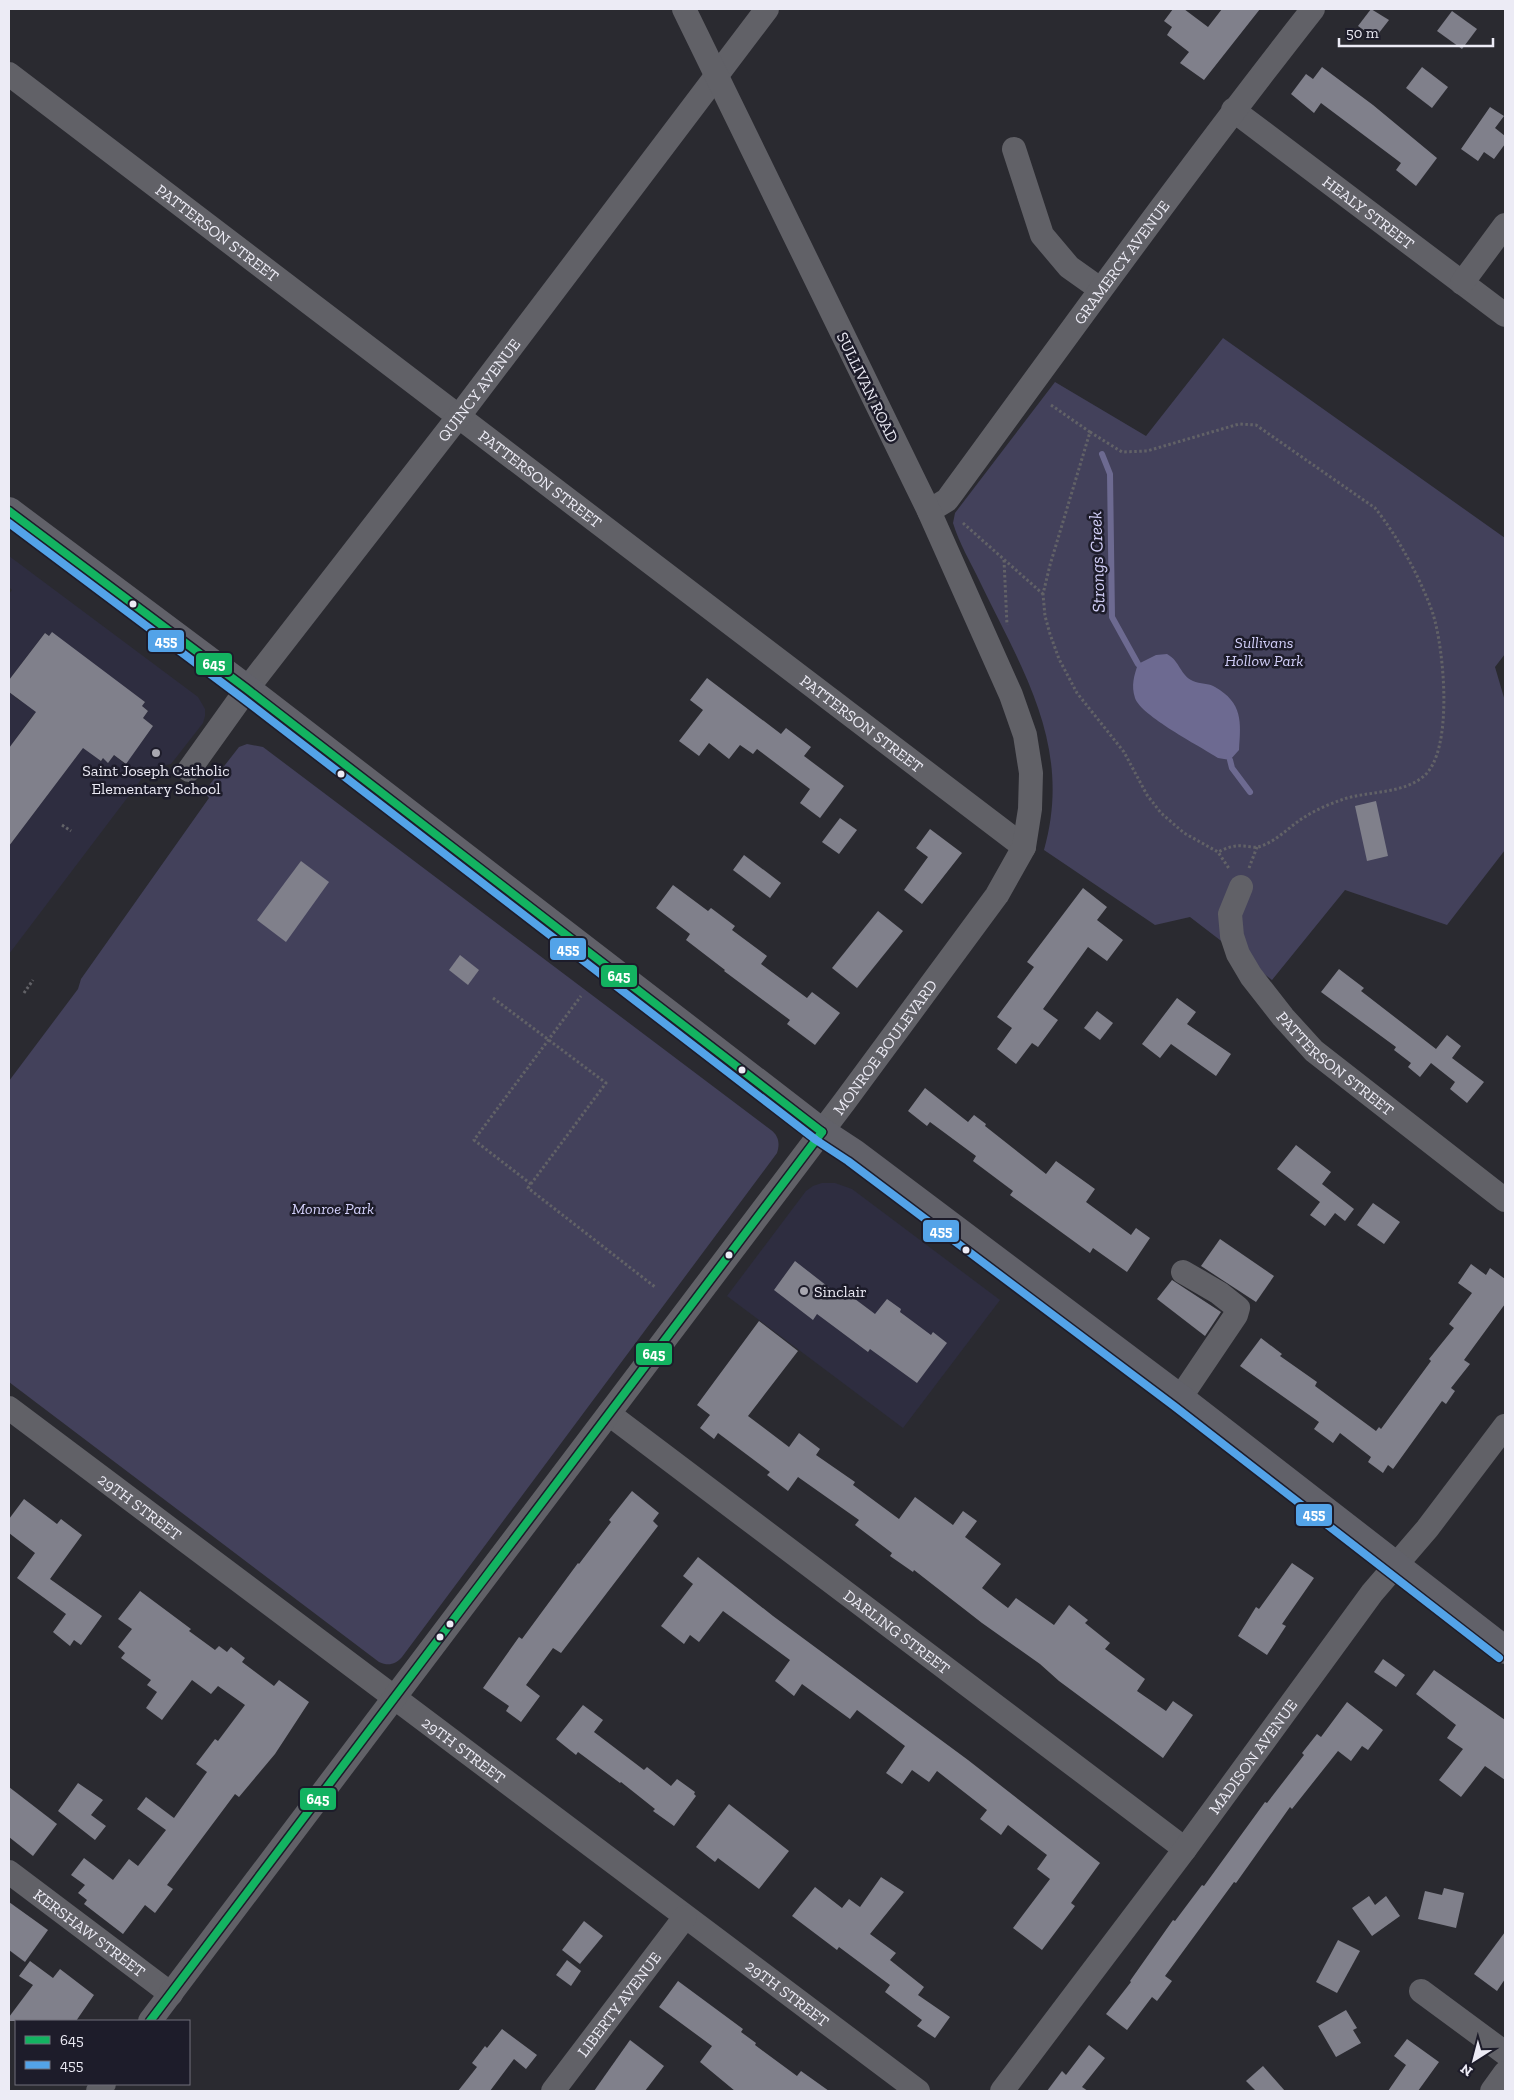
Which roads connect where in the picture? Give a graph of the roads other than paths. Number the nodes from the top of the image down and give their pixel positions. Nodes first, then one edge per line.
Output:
1 (684, 9) edge
2 (767, 9) edge
3 (1313, 9) edge
4 (9, 74) edge
5 (717, 76) junction
6 (1233, 110) junction
7 (1014, 149) dead end
8 (1505, 224) edge
9 (1462, 282) junction
10 (1100, 289) junction
11 (1505, 315) edge
12 (459, 416) junction
13 (9, 511) edge
14 (929, 511) junction
15 (247, 689) junction
16 (189, 770) dead end
17 (1031, 772) joint
18 (1024, 846) junction
19 (1241, 887) road end
20 (822, 1132) junction
21 (1505, 1200) edge
22 (1183, 1272) dead end
23 (1180, 1398) junction
24 (9, 1408) edge
25 (610, 1414) junction
26 (1505, 1426) edge
27 (1395, 1566) junction
28 (1505, 1650) edge
29 (394, 1698) junction
30 (1185, 1849) junction
31 (9, 1872) edge
32 (685, 1917) junction
33 (1422, 1991) dead end
34 (171, 1994) junction
35 (151, 2020) edge
36 (1505, 2053) edge
37 (1505, 2073) edge
38 (553, 2091) edge
39 (918, 2091) edge
40 (1002, 2091) edge
41 (1492, 2091) edge

1 - 5 street, SULLIVAN ROAD
2 - 5 street, QUINCY AVENUE
3 - 6 street, GRAMERCY AVENUE
4 - 12 street, PATTERSON STREET
5 - 12 street, QUINCY AVENUE
5 - 14 street, SULLIVAN ROAD
6 - 9 street, HEALY STREET
6 - 10 street, GRAMERCY AVENUE
7 - 10 street
8 - 9 street
9 - 11 street, HEALY STREET
10 - 14 street, GRAMERCY AVENUE
12 - 15 street, QUINCY AVENUE
12 - 18 street, PATTERSON STREET
13 - 15 main road
14 - 17 street, SULLIVAN ROAD
15 - 16 street, QUINCY AVENUE
15 - 20 main road
17 - 18 street, MONROE BOULEVARD
18 - 20 street, MONROE BOULEVARD
19 - 21 street, PATTERSON STREET
20 - 23 main road
20 - 25 street, MONROE BOULEVARD
22 - 23 street
23 - 27 main road
24 - 29 street, 29TH STREET
25 - 29 street, MONROE BOULEVARD
25 - 30 street, DARLING STREET
26 - 27 street, MADISON AVENUE
27 - 28 main road
27 - 30 street, MADISON AVENUE
29 - 32 street, 29TH STREET
29 - 34 street, MONROE BOULEVARD
30 - 40 street, MADISON AVENUE
31 - 34 street, KERSHAW STREET
32 - 38 street, LIBERTY AVENUE
32 - 39 street, 29TH STREET
33 - 36 street
34 - 35 street, MONROE BOULEVARD
37 - 41 street

